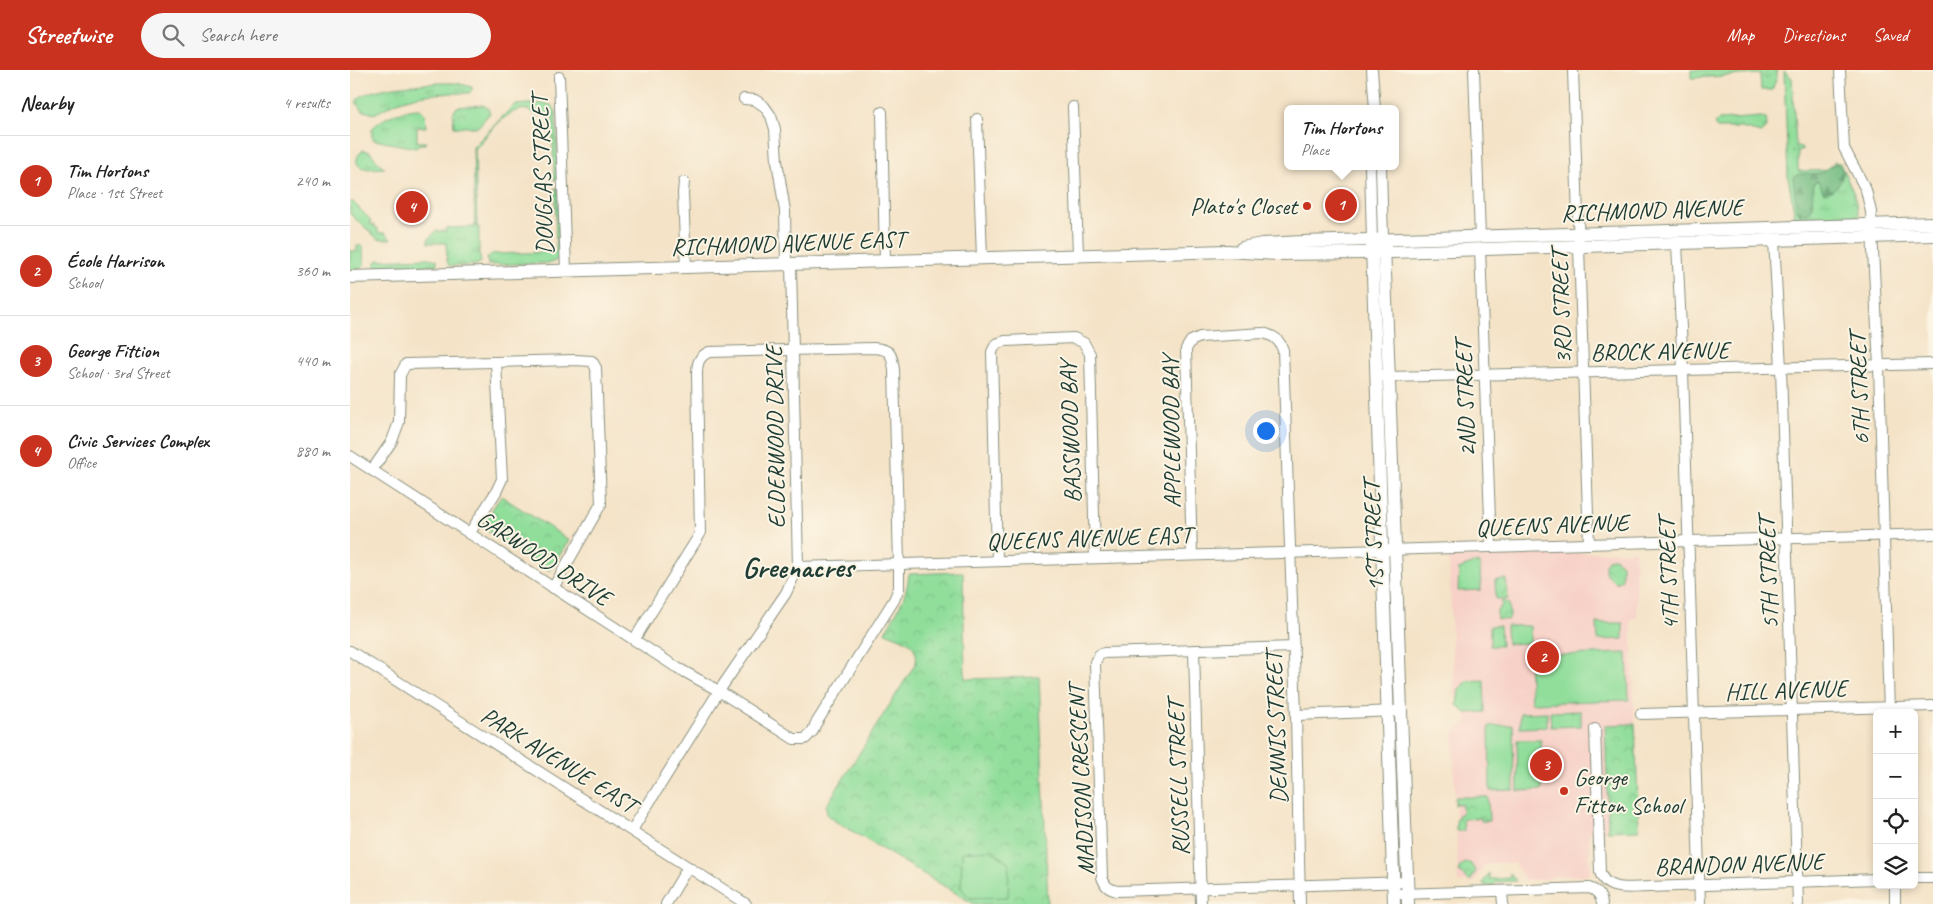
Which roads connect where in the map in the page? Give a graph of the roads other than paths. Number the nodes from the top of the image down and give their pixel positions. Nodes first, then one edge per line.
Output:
1 (1372, 70) edge
2 (1474, 70) edge
3 (1573, 70) edge
4 (1840, 70) edge
5 (559, 77) dead end
6 (744, 99) dead end
7 (1374, 105) edge
8 (1073, 107) dead end
9 (882, 112) dead end
10 (977, 119) dead end
11 (1370, 170) edge
12 (1381, 170) edge
13 (684, 182) dead end
14 (1933, 223) edge
15 (1872, 231) junction
16 (1933, 235) edge
17 (1579, 240) junction
18 (1774, 240) junction
19 (1480, 243) junction
20 (1677, 243) junction
21 (1378, 246) junction
22 (1078, 255) junction
23 (982, 258) junction
24 (787, 260) junction
25 (885, 262) junction
26 (686, 268) junction
27 (566, 271) junction
28 (350, 277) edge
29 (794, 350) junction
30 (496, 362) junction
31 (1933, 364) edge
32 (1878, 366) junction
33 (1781, 368) junction
34 (1683, 371) junction
35 (1583, 373) junction
36 (1375, 374) junction
37 (1484, 375) junction
38 (1389, 377) junction
39 (350, 456) edge
40 (372, 470) junction
41 (469, 534) junction
42 (1933, 534) edge
43 (1884, 536) junction
44 (1787, 539) junction
45 (1687, 540) junction
46 (1589, 544) junction
47 (1490, 546) junction
48 (1388, 549) junction
49 (1290, 552) junction
50 (1192, 555) junction
51 (1095, 558) junction
52 (997, 560) junction
53 (899, 564) junction
54 (798, 567) junction
55 (553, 588) junction
56 (634, 640) junction
57 (1294, 646) junction
58 (1194, 650) junction
59 (350, 651) edge
60 (719, 690) junction
61 (1933, 706) edge
62 (1889, 709) edge
63 (1900, 709) edge
64 (1792, 710) junction
65 (1873, 710) edge
66 (1395, 711) junction
67 (1641, 714) dead end
68 (1693, 714) junction
69 (1296, 715) junction
70 (1595, 729) dead end
71 (632, 830) junction
72 (688, 867) junction
73 (1918, 878) edge
74 (1933, 878) edge
75 (1873, 879) edge
76 (1798, 882) junction
77 (1699, 885) junction
78 (1300, 886) junction
79 (1201, 889) junction
80 (1895, 889) edge
81 (1502, 891) junction
82 (1408, 893) edge
83 (1394, 894) edge
84 (666, 904) edge
85 (746, 904) edge
86 (1201, 904) edge
87 (1300, 904) edge
88 (1503, 904) edge
89 (1602, 904) edge
90 (1700, 904) edge
91 (1798, 904) edge
92 (1895, 904) edge

1 - 7 street
2 - 19 street, 2ND STREET
3 - 17 street, 3RD STREET
4 - 15 street, 6TH STREET
5 - 27 street, DOUGLAS STREET
6 - 24 street, ELDERWOOD DRIVE
8 - 22 street
9 - 25 street
10 - 23 street
11 - 21 street, 1ST STREET
12 - 21 street, 1ST STREET
13 - 26 street
14 - 15 main road, RICHMOND AVENUE
15 - 16 main road, RICHMOND AVENUE
15 - 17 main road, RICHMOND AVENUE
15 - 18 main road, RICHMOND AVENUE
15 - 32 street, 6TH STREET
17 - 19 main road, RICHMOND AVENUE
17 - 20 main road, RICHMOND AVENUE
17 - 35 street, 3RD STREET
18 - 20 main road, RICHMOND AVENUE
18 - 33 street, 5TH STREET
19 - 21 main road, RICHMOND AVENUE
19 - 37 street, 2ND STREET
20 - 34 street, 4TH STREET
21 - 22 main road, RICHMOND AVENUE EAST
21 - 36 main road, 1ST STREET
21 - 38 main road, 1ST STREET
22 - 23 main road, RICHMOND AVENUE EAST
23 - 25 main road, RICHMOND AVENUE EAST
24 - 25 main road, RICHMOND AVENUE EAST
24 - 26 main road, RICHMOND AVENUE EAST
24 - 29 street, ELDERWOOD DRIVE
26 - 27 main road, RICHMOND AVENUE EAST
27 - 28 main road, RICHMOND AVENUE EAST
29 - 53 street
29 - 54 street, ELDERWOOD DRIVE
29 - 56 street
30 - 40 street
30 - 41 street
30 - 55 street
31 - 32 street, BROCK AVENUE
32 - 33 street, BROCK AVENUE
32 - 43 street, 6TH STREET
33 - 34 street, BROCK AVENUE
33 - 44 street, 5TH STREET
34 - 35 street, BROCK AVENUE
34 - 45 street, 4TH STREET
35 - 37 street, BROCK AVENUE
35 - 46 street, 3RD STREET
36 - 38 street, BROCK AVENUE
36 - 48 main road, 1ST STREET
37 - 38 street, BROCK AVENUE
37 - 47 street, 2ND STREET
38 - 48 main road, 1ST STREET
39 - 40 street, GARWOOD DRIVE
40 - 41 street, GARWOOD DRIVE
41 - 55 street, GARWOOD DRIVE
42 - 43 street, QUEENS AVENUE
43 - 44 street, QUEENS AVENUE
43 - 62 street, 6TH STREET
44 - 45 street, QUEENS AVENUE
44 - 64 street, 5TH STREET
45 - 46 street, QUEENS AVENUE
45 - 68 street, 4TH STREET
46 - 47 street, QUEENS AVENUE
47 - 48 street, QUEENS AVENUE
48 - 49 street, QUEENS AVENUE EAST
48 - 66 main road, 1ST STREET
49 - 50 street, QUEENS AVENUE EAST
49 - 50 street, APPLEWOOD BAY
49 - 57 street, DENNIS STREET
50 - 51 street, QUEENS AVENUE EAST
51 - 52 street, QUEENS AVENUE EAST
51 - 52 street, BASSWOOD BAY
52 - 53 street, QUEENS AVENUE EAST
53 - 54 street, QUEENS AVENUE EAST
53 - 60 street, GARWOOD DRIVE
54 - 60 street, ELDERWOOD DRIVE
55 - 56 street, GARWOOD DRIVE
56 - 60 street, GARWOOD DRIVE
57 - 58 street, MADISON CRESCENT
57 - 69 street, DENNIS STREET
58 - 79 street, RUSSELL STREET
58 - 79 street, MADISON CRESCENT
59 - 71 street, PARK AVENUE EAST
60 - 71 street, ELDERWOOD DRIVE
61 - 63 street, HILL AVENUE
64 - 65 street, HILL AVENUE
64 - 68 street, HILL AVENUE
64 - 76 street, 5TH STREET
66 - 69 street
66 - 82 main road, 1ST STREET
66 - 83 main road, 1ST STREET
67 - 68 street, HILL AVENUE
68 - 77 street, 4TH STREET
69 - 78 street, DENNIS STREET
70 - 77 street, BRANDON AVENUE
71 - 72 street, PARK AVENUE EAST
72 - 84 street
72 - 85 street, PARK AVENUE EAST
73 - 74 street
75 - 76 street, BRANDON AVENUE
76 - 77 street, BRANDON AVENUE
76 - 91 street, 5TH STREET
77 - 90 street, 4TH STREET
78 - 79 street, MADISON CRESCENT
78 - 83 street, MADISON CRESCENT
78 - 87 street, DENNIS STREET
79 - 86 street, RUSSELL STREET
80 - 92 street
81 - 82 street
81 - 88 street
81 - 89 street
82 - 83 street, MADISON CRESCENT

